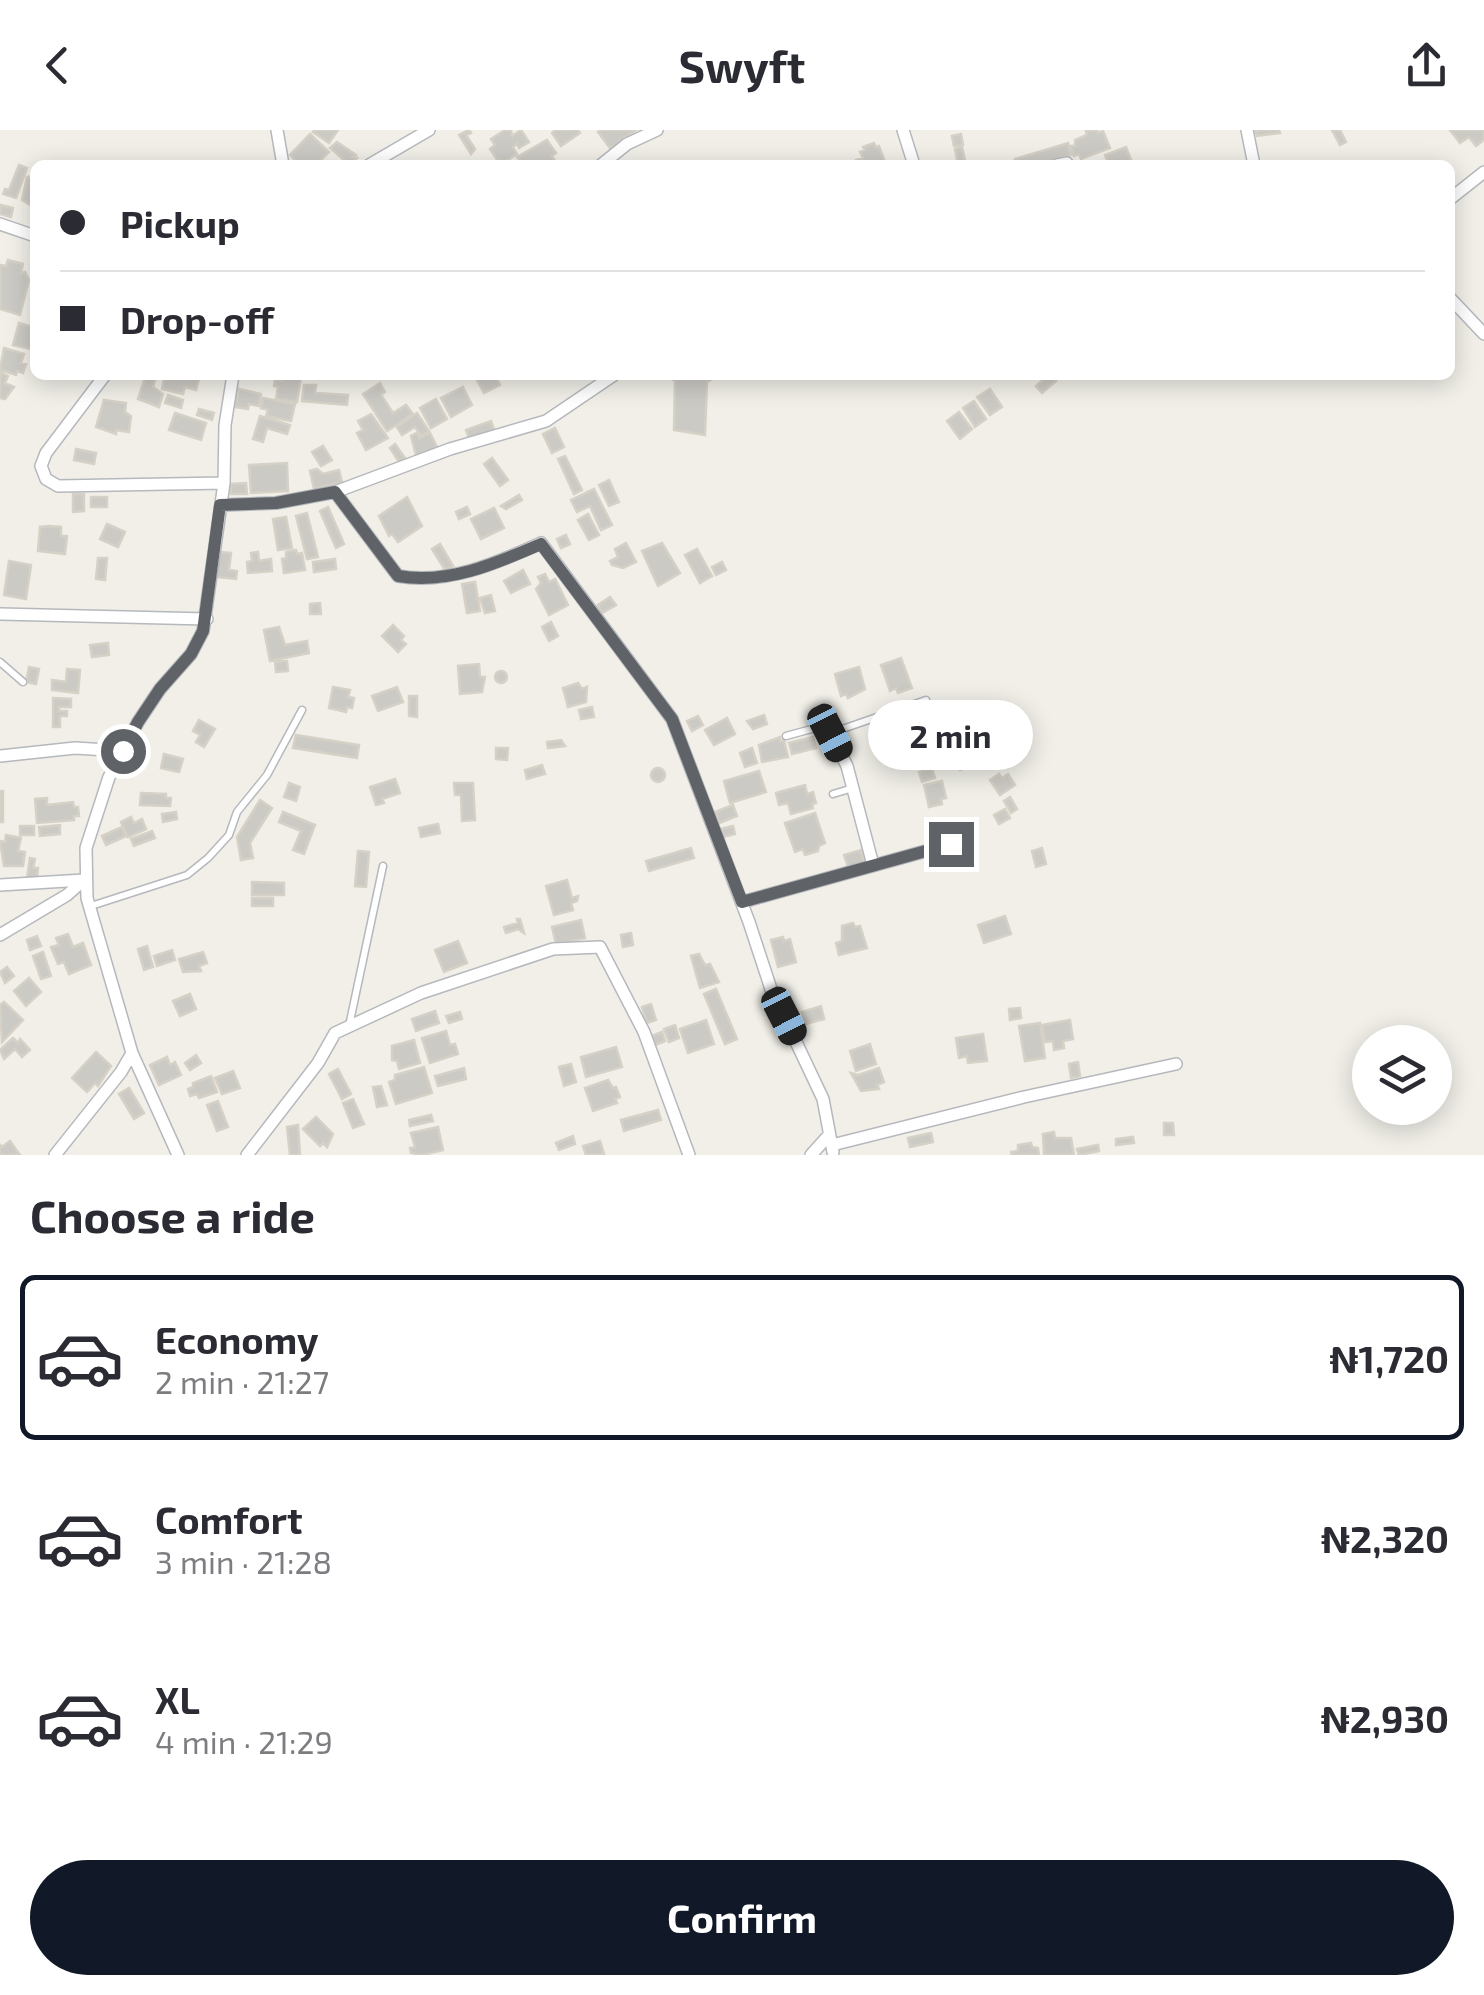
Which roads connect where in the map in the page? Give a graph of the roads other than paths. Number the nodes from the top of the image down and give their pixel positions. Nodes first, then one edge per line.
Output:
1 (277, 130) edge
2 (429, 130) edge
3 (657, 130) edge
4 (903, 130) edge
5 (1246, 130) edge
6 (282, 160) edge
7 (378, 160) edge
8 (607, 160) edge
9 (912, 160) edge
10 (1253, 160) edge
11 (1484, 172) edge
12 (1455, 196) edge
13 (0, 224) edge
14 (30, 234) edge
15 (1455, 303) edge
16 (1484, 334) edge
17 (101, 380) edge
18 (232, 380) edge
19 (607, 380) edge
20 (224, 483) junction
21 (335, 492) junction
22 (220, 505) junction
23 (0, 614) edge
24 (206, 619) junction
25 (0, 662) edge
26 (23, 682) dead end
27 (926, 700) dead end
28 (302, 710) dead end
29 (828, 729) junction
30 (786, 736) dead end
31 (123, 751) junction
32 (0, 756) edge
33 (852, 788) junction
34 (832, 794) dead end
35 (951, 844) dead end
36 (872, 865) junction
37 (383, 866) dead end
38 (84, 880) junction
39 (0, 885) edge
40 (67, 895) junction
41 (88, 902) junction
42 (742, 902) junction
43 (0, 935) edge
44 (348, 1027) junction
45 (132, 1053) junction
46 (1176, 1064) dead end
47 (831, 1144) junction
48 (56, 1155) edge
49 (178, 1155) edge
50 (247, 1155) edge
51 (689, 1155) edge
52 (811, 1155) edge

1 - 6 street
2 - 7 street
3 - 8 street
4 - 9 street
5 - 10 street
11 - 12 street
13 - 14 street
15 - 16 street
17 - 20 street
18 - 20 street
19 - 21 street
20 - 22 street
21 - 22 street
21 - 42 street
22 - 24 street
23 - 24 street
24 - 31 street
25 - 26 lane
27 - 29 lane
28 - 41 lane
29 - 30 lane
29 - 33 street
31 - 32 street
31 - 38 street
33 - 34 lane
33 - 36 street
35 - 36 street
36 - 42 street
37 - 44 lane
38 - 39 street
38 - 40 street
38 - 41 street
40 - 41 street
40 - 43 street
41 - 45 street
42 - 47 street
44 - 50 street
44 - 51 street
45 - 48 street
45 - 49 street
46 - 47 street
47 - 52 street

